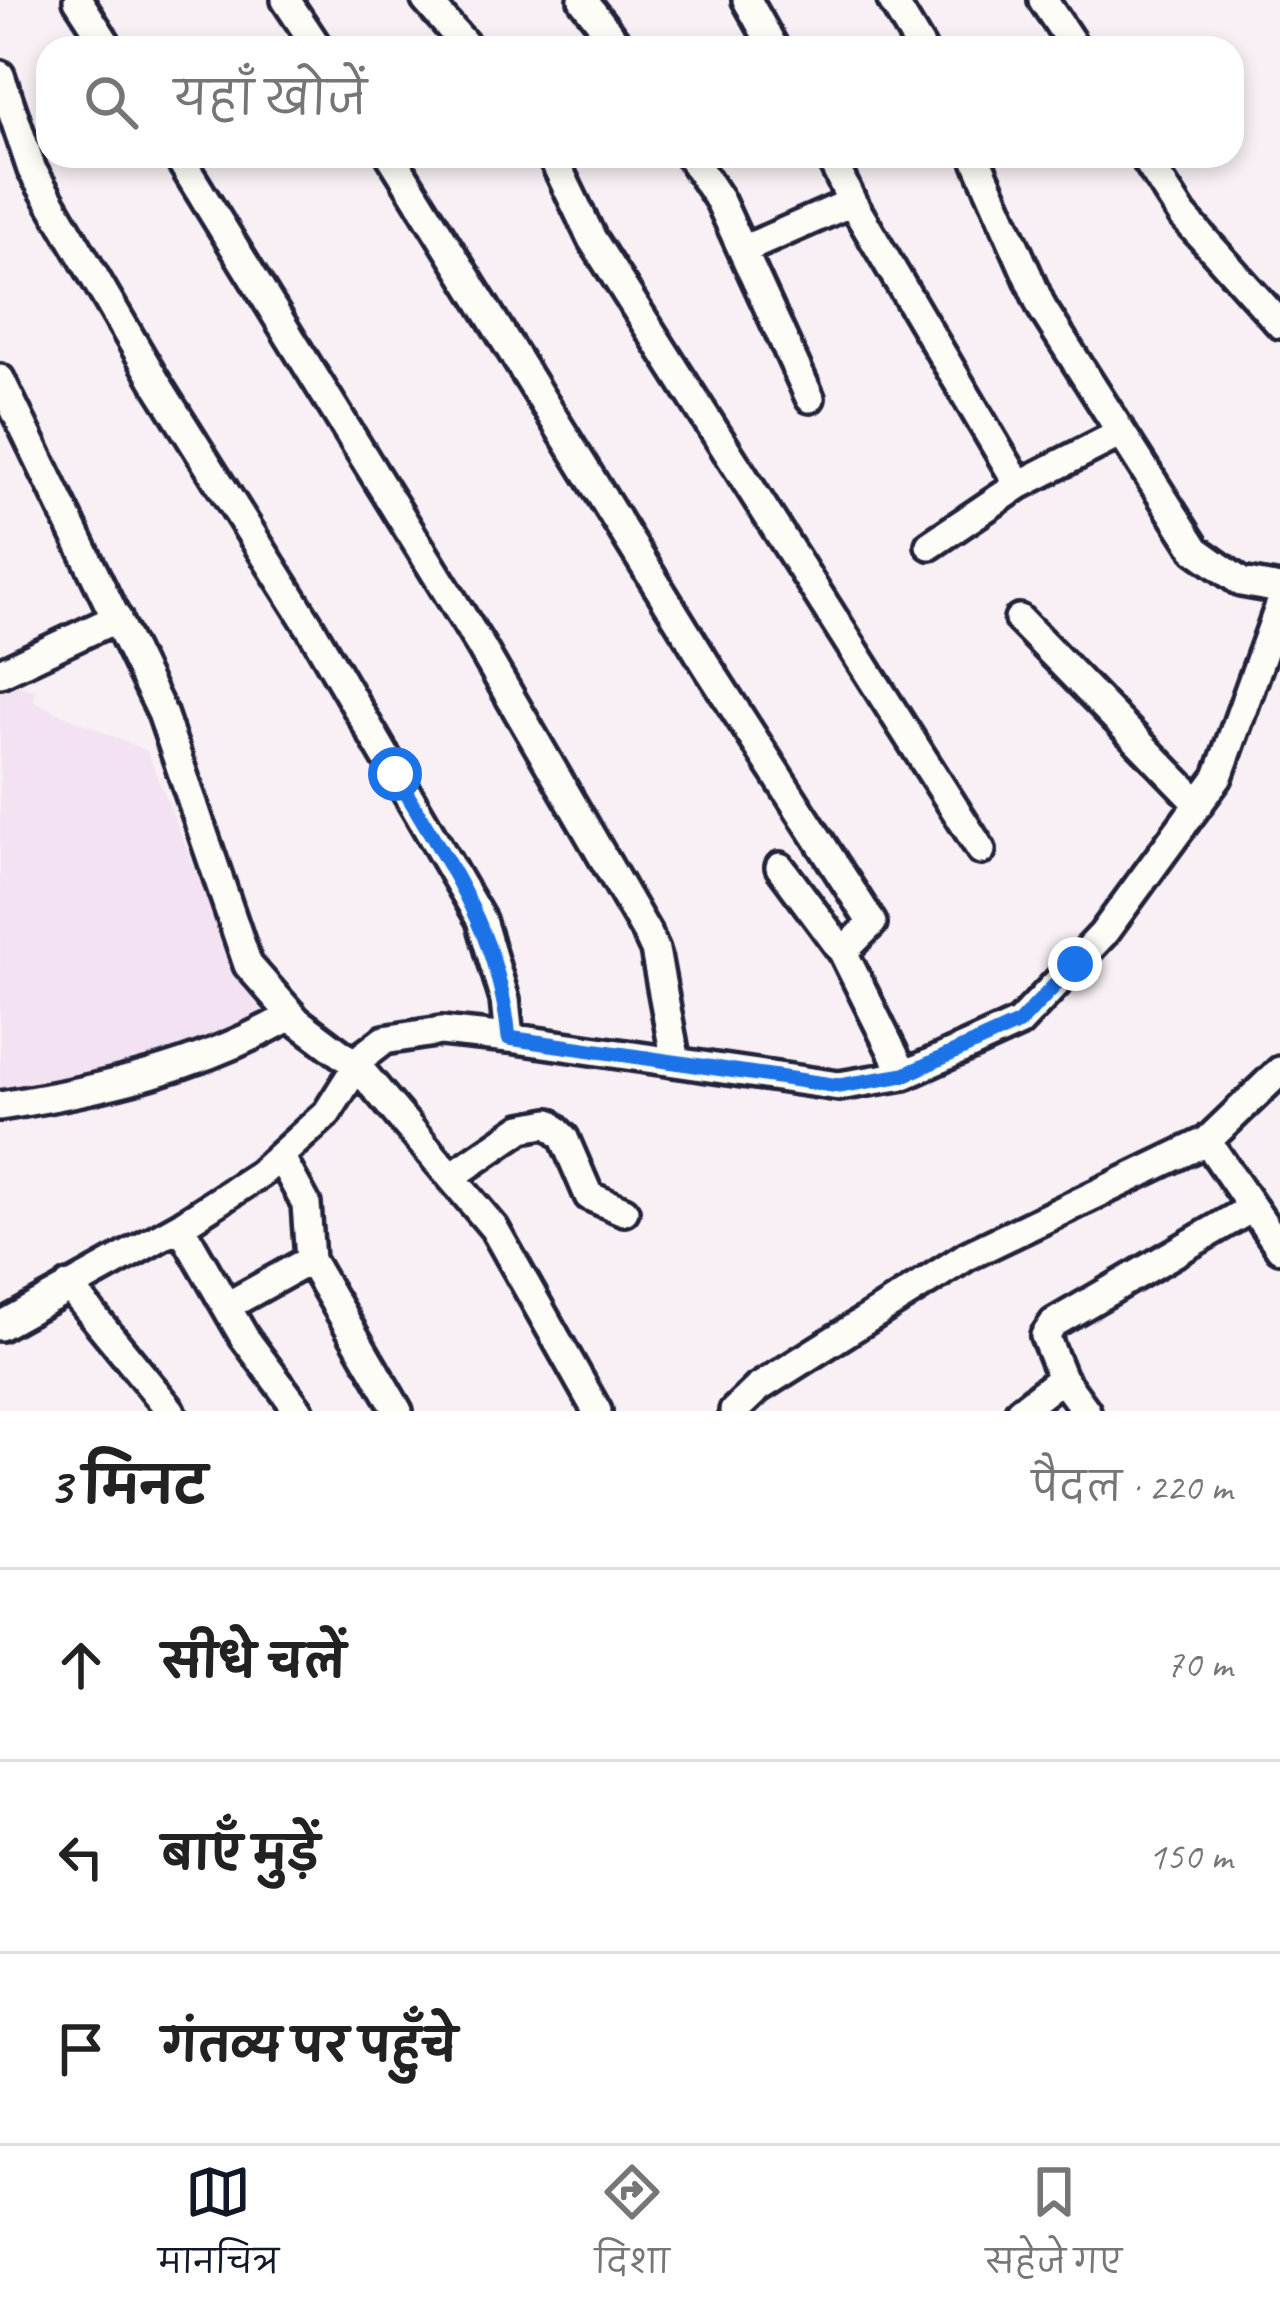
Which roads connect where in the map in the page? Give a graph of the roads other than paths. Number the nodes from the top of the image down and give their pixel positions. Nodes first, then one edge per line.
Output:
1 (78, 0) edge
2 (286, 0) edge
3 (426, 0) edge
4 (583, 0) edge
5 (747, 0) edge
6 (892, 0) edge
7 (1043, 0) edge
8 (101, 36) edge
9 (311, 36) edge
10 (458, 36) edge
11 (611, 36) edge
12 (767, 36) edge
13 (914, 36) edge
14 (1067, 36) edge
15 (0, 75) edge
16 (185, 168) edge
17 (398, 168) edge
18 (558, 168) edge
19 (698, 168) edge
20 (836, 168) edge
21 (980, 168) edge
22 (1152, 168) edge
23 (852, 202) junction
24 (743, 250) junction
25 (1280, 324) edge
26 (0, 380) edge
27 (810, 398) dead end
28 (1119, 434) junction
29 (1019, 485) junction
30 (930, 545) dead end
31 (1280, 590) edge
32 (1280, 605) edge
33 (117, 618) junction
34 (1019, 620) dead end
35 (0, 673) edge
36 (1199, 804) junction
37 (981, 850) dead end
38 (780, 867) dead end
39 (844, 952) junction
40 (292, 1015) junction
41 (509, 1038) junction
42 (676, 1062) junction
43 (357, 1066) junction
44 (1280, 1071) edge
45 (904, 1075) junction
46 (0, 1106) edge
47 (1207, 1141) junction
48 (280, 1156) junction
49 (452, 1175) junction
50 (1250, 1209) junction
51 (624, 1211) dead end
52 (180, 1226) junction
53 (1280, 1248) edge
54 (310, 1260) junction
55 (69, 1286) junction
56 (227, 1306) junction
57 (0, 1326) edge
58 (1062, 1378) junction
59 (171, 1411) edge
60 (299, 1411) edge
61 (398, 1411) edge
62 (597, 1411) edge
63 (734, 1411) edge
64 (1020, 1411) edge
65 (1086, 1411) edge

1 - 8 street
2 - 9 street
3 - 10 street
4 - 11 street
5 - 12 street
6 - 13 street
7 - 14 street
15 - 41 street
16 - 42 street
17 - 39 street
18 - 37 street
19 - 24 street
20 - 23 street
21 - 28 street
22 - 25 street
23 - 24 street
23 - 29 street
24 - 27 street
26 - 33 street
28 - 29 street
28 - 31 street
29 - 30 street
32 - 36 street
33 - 35 street
33 - 40 street
34 - 36 street
36 - 45 street
38 - 39 street
39 - 45 street
40 - 43 street
40 - 46 street
41 - 42 street
41 - 43 street
42 - 45 street
43 - 48 street
43 - 49 street
44 - 47 street
47 - 50 street
47 - 63 street
48 - 52 street
48 - 54 street
49 - 51 street
49 - 62 street
50 - 53 street
50 - 58 street
52 - 55 street
52 - 56 street
54 - 56 street
54 - 61 street
55 - 57 street
55 - 59 street
56 - 60 street
58 - 64 street
58 - 65 street

